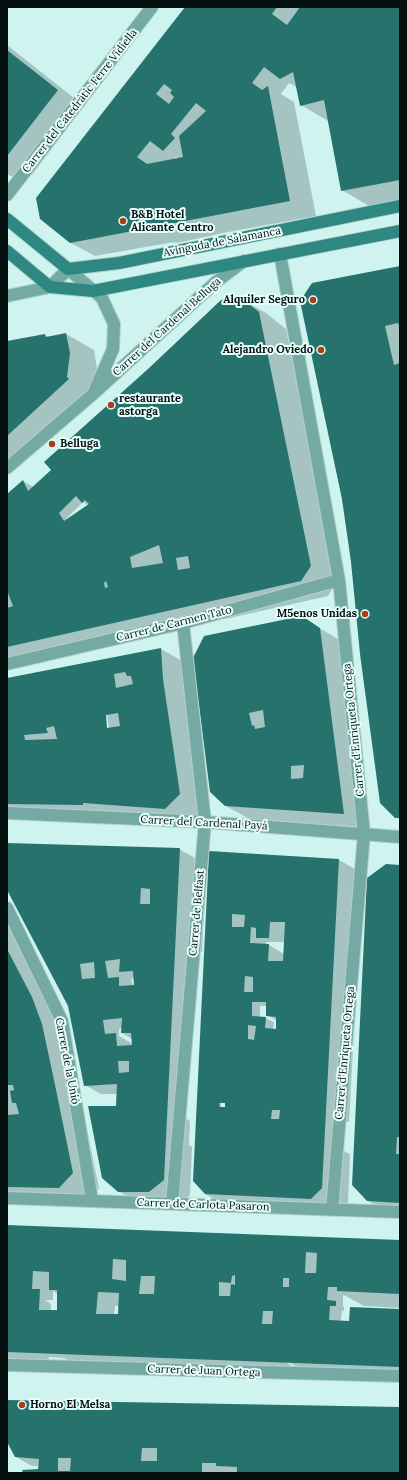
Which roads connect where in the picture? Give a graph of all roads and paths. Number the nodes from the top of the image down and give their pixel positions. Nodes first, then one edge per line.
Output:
1 (152, 7) edge
2 (7, 195) edge
3 (400, 206) edge
4 (7, 219) edge
5 (400, 231) edge
6 (7, 251) edge
7 (280, 254) junction
8 (244, 262) junction
9 (68, 269) junction
10 (50, 287) junction
11 (94, 291) junction
12 (7, 296) edge
13 (93, 394) junction
14 (7, 468) edge
15 (339, 580) junction
16 (183, 623) junction
17 (7, 664) edge
18 (7, 813) edge
19 (205, 822) junction
20 (364, 834) junction
21 (400, 837) edge
22 (7, 908) edge
23 (7, 1198) edge
24 (92, 1200) junction
25 (172, 1204) junction
26 (332, 1210) junction
27 (400, 1212) edge
28 (7, 1365) edge
29 (400, 1376) edge

1 - 2 street, Carrer del Catedràtic Ferre Vidiella
3 - 9 main road, Avinguda de Salamanca
4 - 9 main road
5 - 7 main road
6 - 10 main road
7 - 8 main road
7 - 15 street, Carrer d'Enriqueta Ortega
8 - 11 main road
8 - 13 street, Carrer del Cardenal Belluga
9 - 10 street
9 - 11 street, Carrer del Cardenal Belluga
10 - 11 main road
10 - 12 street
11 - 13 street, Carrer del Cardenal Belluga
13 - 14 street, Carrer del Cardenal Belluga
15 - 16 street, Carrer de Carmen Tato
15 - 20 street, Carrer d'Enriqueta Ortega
16 - 17 street, Carrer de Carmen Tato
16 - 19 street, Carrer de Belfast
18 - 19 street, Carrer del Cardenal Payá
19 - 20 street, Carrer del Cardenal Payá
19 - 25 street, Carrer de Belfast
20 - 21 street, Carrer del Cardenal Payá
20 - 26 street, Carrer d'Enriqueta Ortega
22 - 24 street, Carrer de la Unió
23 - 24 street, Carrer de Carlota Pasaron
24 - 25 street, Carrer de Carlota Pasaron
25 - 26 street, Carrer de Carlota Pasaron
26 - 27 street, Carrer de Carlota Pasaron
28 - 29 street, Carrer de Juan Ortega

